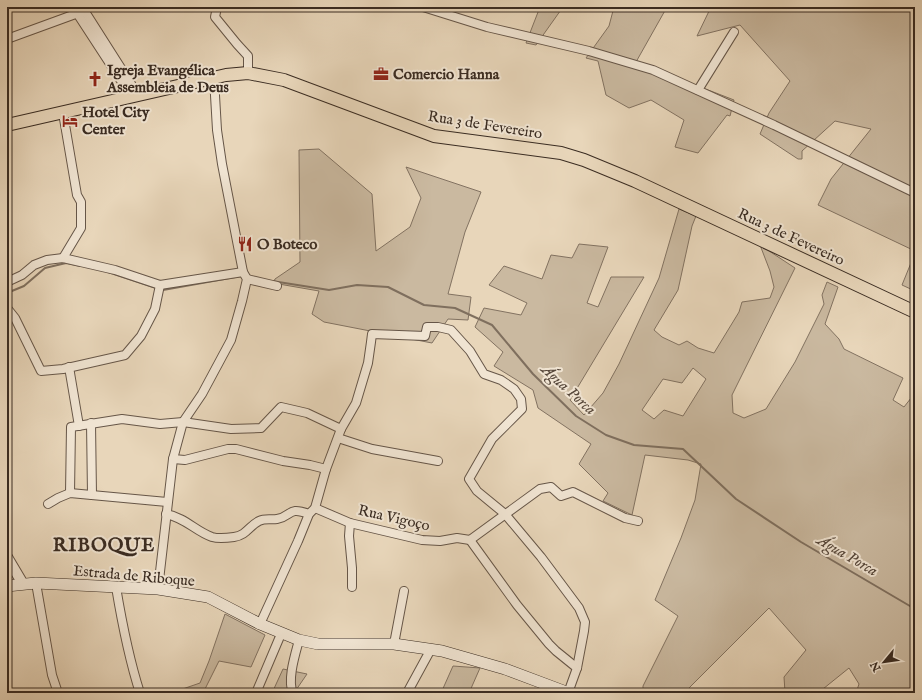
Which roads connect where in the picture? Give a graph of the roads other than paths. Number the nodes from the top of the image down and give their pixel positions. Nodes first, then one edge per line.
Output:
1 (217, 7) edge
2 (423, 7) edge
3 (79, 9) edge
4 (734, 32) dead end
5 (7, 39) edge
6 (248, 73) junction
7 (214, 78) junction
8 (698, 90) junction
9 (134, 96) junction
10 (63, 113) junction
11 (7, 125) edge
12 (915, 193) edge
13 (63, 258) junction
14 (245, 276) junction
15 (7, 282) edge
16 (160, 285) junction
17 (277, 286) dead end
18 (7, 308) edge
19 (915, 312) edge
20 (70, 367) junction
21 (183, 422) junction
22 (91, 423) junction
23 (79, 426) junction
24 (341, 429) junction
25 (338, 438) junction
26 (173, 459) junction
27 (438, 461) dead end
28 (326, 469) junction
29 (70, 493) junction
30 (92, 495) junction
31 (167, 502) junction
32 (48, 504) dead end
33 (315, 508) junction
34 (166, 514) junction
35 (309, 514) junction
36 (505, 514) junction
37 (638, 521) dead end
38 (350, 523) junction
39 (470, 540) junction
40 (7, 557) edge
41 (36, 583) junction
42 (23, 584) junction
43 (7, 586) edge
44 (116, 587) junction
45 (352, 587) dead end
46 (158, 589) junction
47 (404, 591) dead end
48 (260, 624) junction
49 (281, 634) junction
50 (298, 640) junction
51 (394, 644) junction
52 (431, 649) junction
53 (577, 668) junction
54 (58, 693) edge
55 (140, 693) edge
56 (256, 693) edge
57 (293, 693) edge
58 (407, 693) edge
59 (568, 693) edge

1 - 6 street
2 - 8 street
3 - 5 street
3 - 9 street
4 - 8 street
6 - 7 main road, Rua 3 de Fevereiro
6 - 19 main road, Rua 3 de Fevereiro
7 - 9 main road, Rua 3 de Fevereiro
7 - 14 street
8 - 12 street
9 - 10 main road, Rua 3 de Fevereiro
10 - 11 main road, Rua 3 de Fevereiro
10 - 13 street
13 - 15 street
13 - 16 street
14 - 16 street
14 - 17 street
14 - 21 street
16 - 20 street
18 - 20 street
20 - 23 street
21 - 22 street
21 - 24 street
21 - 26 street
22 - 23 street
22 - 30 street
23 - 29 street
24 - 25 street
24 - 36 street
25 - 27 street
25 - 28 street
26 - 28 street
26 - 31 street
28 - 33 street
29 - 30 street
29 - 32 street
30 - 31 street
31 - 34 street
33 - 35 street
33 - 38 street, Rua Vigoço
34 - 35 street
34 - 46 street
35 - 48 street
36 - 37 street
36 - 39 street
36 - 53 street
38 - 39 street, Rua Vigoço
38 - 45 street
39 - 53 street
40 - 42 street
41 - 42 main road, Estrada de Riboque
41 - 44 main road, Estrada de Riboque
41 - 54 street
42 - 43 main road, Estrada de Riboque
44 - 46 main road, Estrada de Riboque
44 - 55 street
46 - 48 main road, Estrada de Riboque
47 - 51 street
48 - 49 main road, Estrada de Riboque
49 - 50 main road, Estrada de Riboque
49 - 56 street
50 - 51 main road, Estrada de Riboque
50 - 57 street
51 - 52 main road, Estrada de Riboque
52 - 58 street
52 - 59 main road, Estrada de Riboque
53 - 59 street

